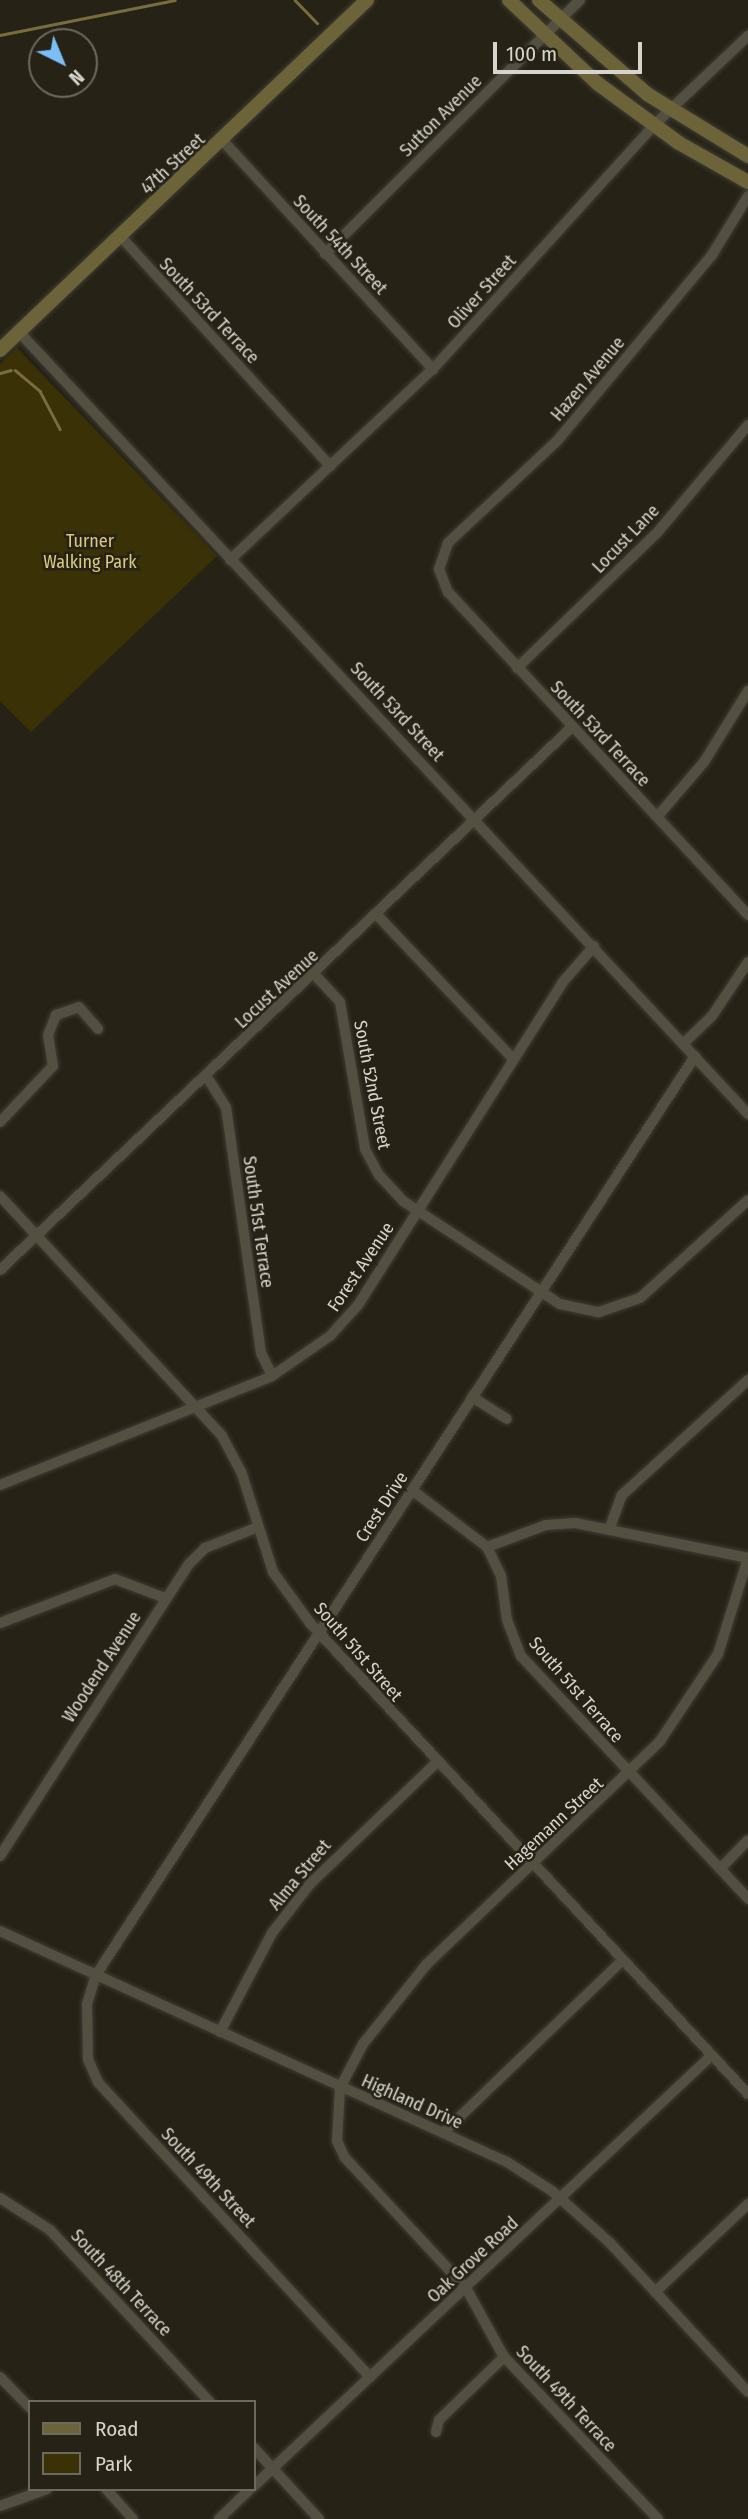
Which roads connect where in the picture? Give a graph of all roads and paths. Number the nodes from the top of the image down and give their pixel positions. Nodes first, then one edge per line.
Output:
1 (367, 0) edge
2 (509, 0) edge
3 (539, 0) edge
4 (580, 0) edge
5 (559, 20) junction
6 (543, 36) junction
7 (748, 36) edge
8 (669, 110) junction
9 (653, 126) junction
10 (224, 142) junction
11 (748, 156) edge
12 (748, 182) edge
13 (748, 195) edge
14 (121, 239) junction
15 (325, 254) junction
16 (20, 333) junction
17 (0, 350) edge
18 (433, 369) junction
19 (748, 425) edge
20 (330, 466) junction
21 (230, 560) junction
22 (439, 569) joint
23 (517, 668) junction
24 (748, 691) edge
25 (572, 727) junction
26 (657, 817) junction
27 (477, 821) junction
28 (748, 915) edge
29 (378, 916) junction
30 (594, 946) junction
31 (748, 962) edge
32 (315, 975) junction
33 (98, 1029) dead end
34 (684, 1043) junction
35 (695, 1056) junction
36 (513, 1059) junction
37 (207, 1077) junction
38 (748, 1114) edge
39 (0, 1122) edge
40 (0, 1196) edge
41 (748, 1200) edge
42 (418, 1211) junction
43 (37, 1236) junction
44 (0, 1270) edge
45 (541, 1292) junction
46 (272, 1376) junction
47 (748, 1380) edge
48 (472, 1397) junction
49 (196, 1403) junction
50 (507, 1419) dead end
51 (0, 1485) edge
52 (412, 1490) junction
53 (258, 1527) junction
54 (609, 1530) junction
55 (487, 1548) junction
56 (748, 1558) edge
57 (165, 1598) junction
58 (0, 1623) edge
59 (318, 1633) junction
60 (436, 1763) junction
61 (631, 1774) junction
62 (748, 1840) edge
63 (0, 1856) edge
64 (533, 1866) junction
65 (720, 1869) junction
66 (748, 1899) edge
67 (0, 1931) edge
68 (622, 1961) junction
69 (96, 1975) junction
70 (220, 2032) junction
71 (712, 2055) junction
72 (341, 2088) junction
73 (748, 2094) edge
74 (444, 2132) junction
75 (0, 2198) edge
76 (562, 2199) junction
77 (748, 2204) edge
78 (466, 2288) junction
79 (655, 2292) junction
80 (504, 2357) junction
81 (0, 2377) edge
82 (370, 2377) junction
83 (747, 2389) edge
84 (208, 2400) edge
85 (28, 2407) edge
86 (436, 2432) dead end
87 (256, 2450) edge
88 (272, 2469) junction
89 (256, 2484) edge
90 (41, 2491) edge
91 (108, 2491) edge
92 (249, 2491) edge
93 (0, 2506) edge
94 (134, 2519) edge
95 (219, 2519) edge
96 (320, 2519) edge
97 (658, 2519) edge

1 - 10 street, 47th Street
2 - 6 street
3 - 5 street
4 - 5 street, Sutton Avenue
5 - 6 street, Sutton Avenue
5 - 8 street
6 - 9 street
6 - 15 street, Sutton Avenue
7 - 8 street, Oliver Street
8 - 9 street, Oliver Street
8 - 11 street
9 - 12 street
9 - 18 street, Oliver Street
10 - 14 street, 47th Street
10 - 15 street, South 54th Street
13 - 22 street, Hazen Avenue
14 - 16 street, 47th Street
14 - 20 street, South 53rd Terrace
15 - 18 street, South 54th Street
16 - 17 street, 47th Street
16 - 21 street, South 53rd Street
18 - 20 street, Oliver Street
19 - 23 street, Locust Lane
20 - 21 street, Oliver Street
21 - 27 street, South 53rd Street
22 - 23 street, South 53rd Terrace
23 - 25 street, South 53rd Terrace
24 - 26 street
25 - 26 street, South 53rd Terrace
25 - 27 street, Locust Avenue
26 - 28 street, South 53rd Terrace
27 - 29 street, Locust Avenue
27 - 30 street, South 53rd Street
29 - 32 street, Locust Avenue
29 - 36 street
30 - 34 street, South 53rd Street
30 - 36 street, Forest Avenue
31 - 34 street
32 - 37 street, Locust Avenue
32 - 42 street, South 52nd Street
33 - 39 street
34 - 35 street, South 53rd Street
35 - 38 street, South 53rd Street
35 - 45 street, Crest Drive
36 - 42 street, Forest Avenue
37 - 43 street, Locust Avenue
37 - 46 street, South 51st Terrace
40 - 43 street, South 51st Street
41 - 45 street
42 - 45 street, South 52nd Street
42 - 46 street, Forest Avenue
43 - 44 street, Locust Avenue
43 - 49 street, South 51st Street
45 - 48 street, Crest Drive
46 - 49 street, Forest Avenue
47 - 54 street
48 - 50 street
48 - 52 street, Crest Drive
49 - 51 street, Forest Avenue
49 - 53 street, South 51st Street
52 - 55 street, South 51st Terrace
52 - 59 street, Crest Drive
53 - 57 street, Woodend Avenue
53 - 59 street, South 51st Street
54 - 55 street
54 - 56 street
55 - 61 street, South 51st Terrace
56 - 61 street, Hagemann Street
57 - 58 street
57 - 63 street, Woodend Avenue
59 - 60 street, South 51st Street
59 - 69 street, Crest Drive
60 - 64 street, South 51st Street
60 - 70 street, Alma Street
61 - 64 street, Hagemann Street
61 - 65 street, South 51st Terrace
62 - 65 street
64 - 68 street, South 51st Street
64 - 72 street, Hagemann Street
65 - 66 street, South 51st Terrace
67 - 69 street, Highland Drive
68 - 71 street, South 51st Street
68 - 74 street
69 - 70 street, Highland Drive
69 - 82 street, South 49th Street
70 - 72 street, Highland Drive
71 - 73 street, South 51st Street
71 - 76 street, Oak Grove Road
72 - 74 street, Highland Drive
72 - 78 street, South 49th Terrace
74 - 76 street, Highland Drive
75 - 84 street, South 48th Terrace
76 - 78 street, Oak Grove Road
76 - 79 street, Highland Drive
77 - 79 street
78 - 80 street, South 49th Terrace
78 - 82 street, Oak Grove Road
79 - 83 street, Highland Drive
80 - 86 street
80 - 97 street, South 49th Terrace
81 - 85 street
82 - 88 street, Oak Grove Road
87 - 88 street
88 - 89 street, Oak Grove Road
88 - 96 street
90 - 93 street
91 - 94 street
92 - 95 street, Oak Grove Road

